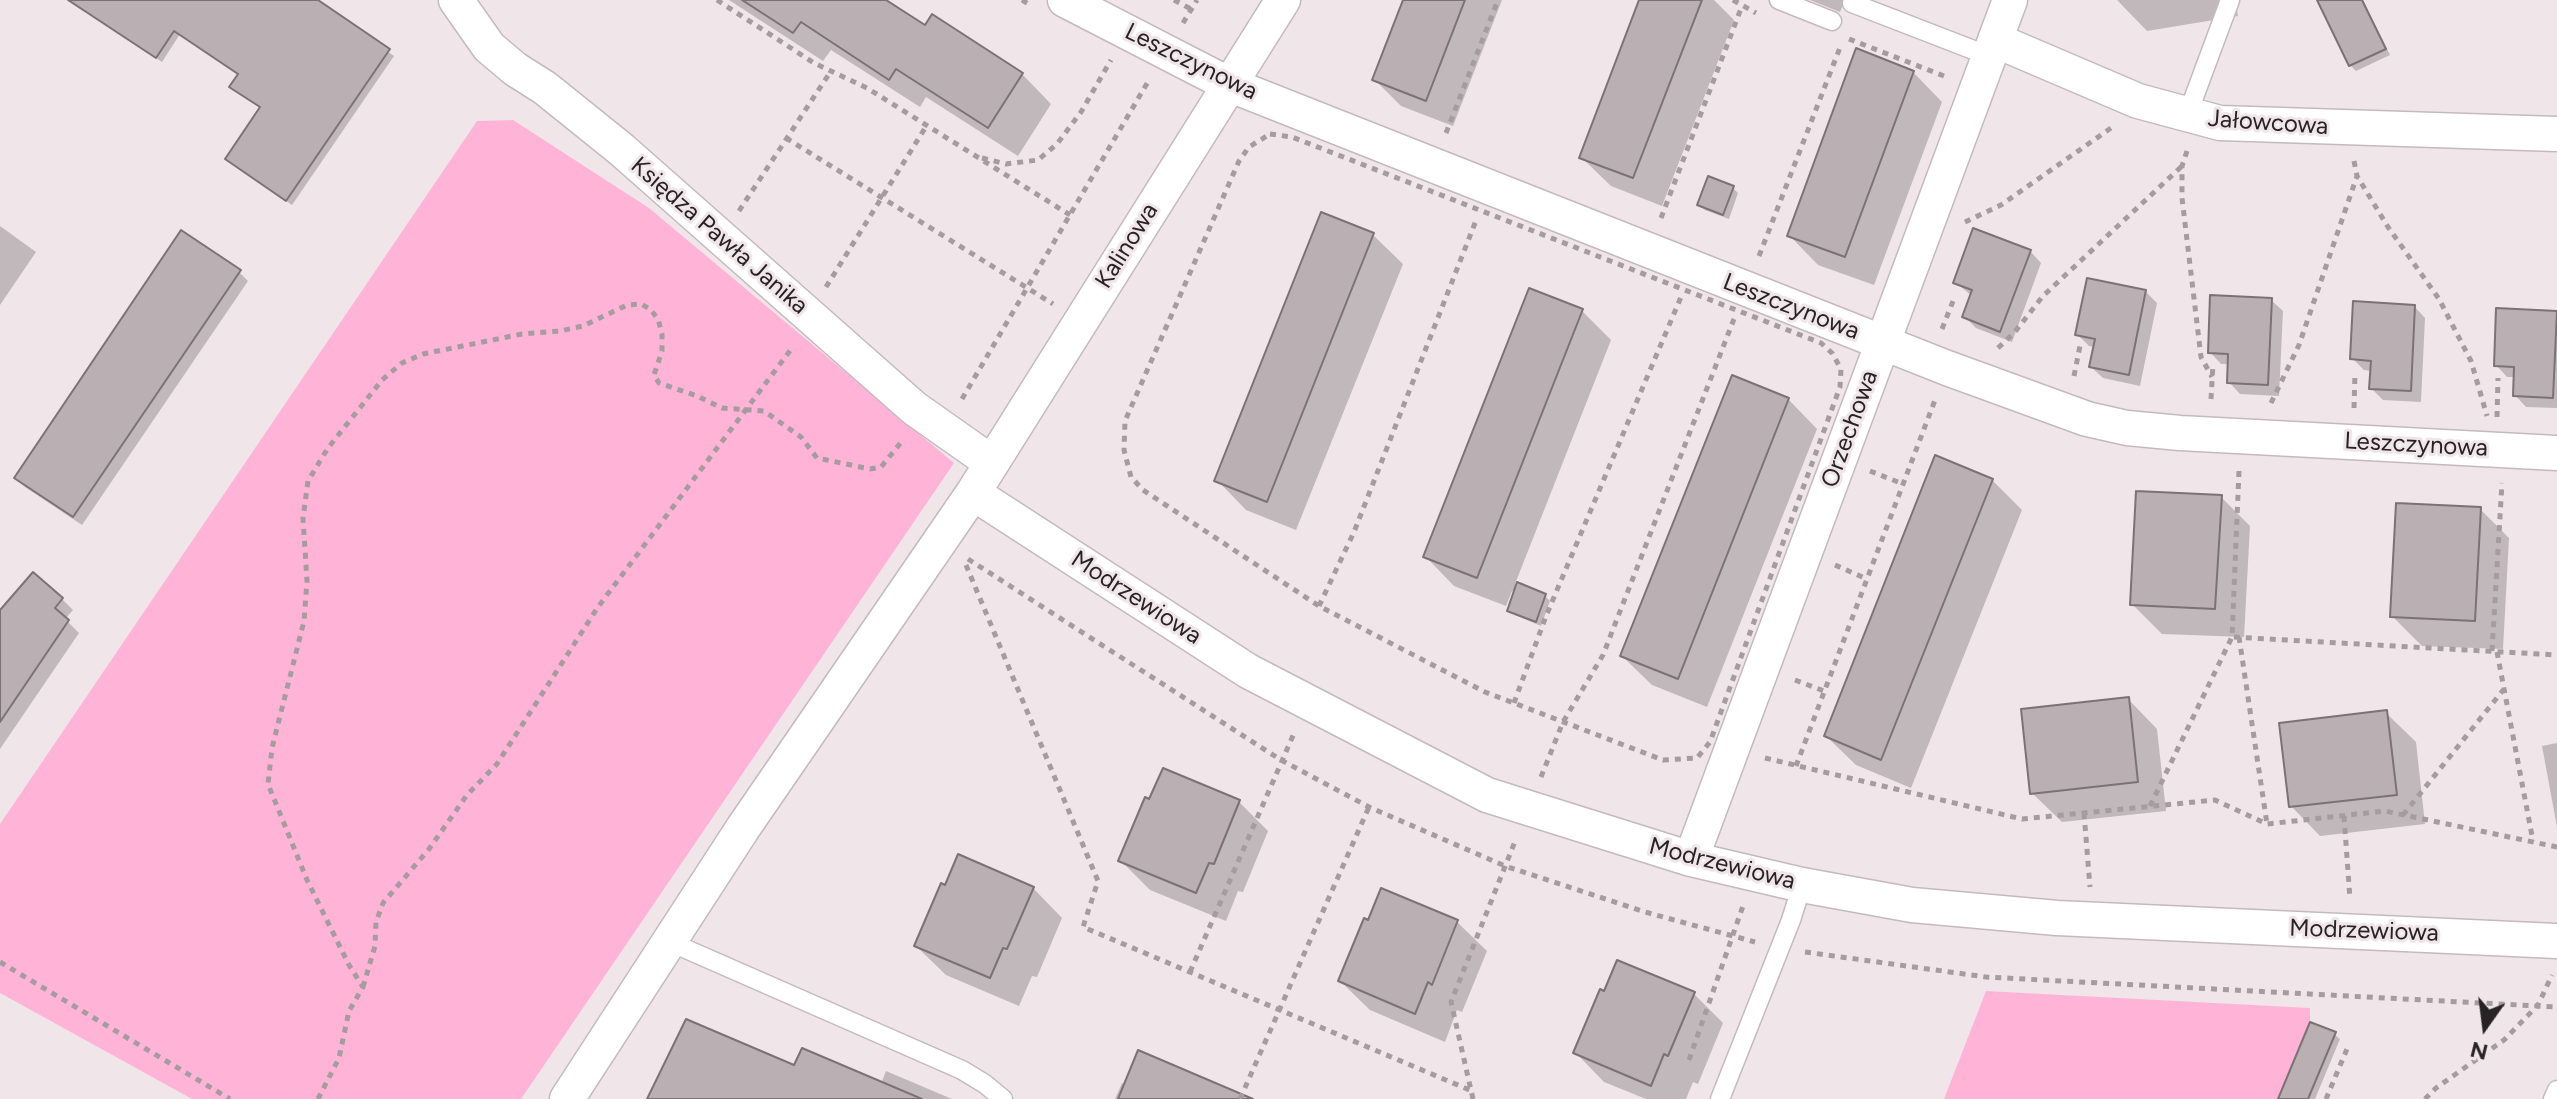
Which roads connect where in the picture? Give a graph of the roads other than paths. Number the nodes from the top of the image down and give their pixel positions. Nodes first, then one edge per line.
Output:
1 (456, 0) edge
2 (1065, 0) edge
3 (1283, 0) edge
4 (1779, 0) edge
5 (2010, 0) edge
6 (2230, 0) edge
7 (1852, 3) dead end
8 (1832, 21) dead end
9 (1992, 48) junction
10 (1228, 84) junction
11 (2187, 116) junction
12 (2557, 134) edge
13 (1882, 343) junction
14 (2557, 453) edge
15 (992, 463) junction
16 (973, 493) junction
17 (1691, 859) junction
18 (1802, 885) junction
19 (670, 942) junction
20 (2556, 953) edge
21 (2557, 1090) edge
22 (567, 1099) edge
23 (1003, 1099) edge
24 (1720, 1099) edge
25 (2553, 1099) edge

1 - 15 street, Księdza Pawła Janika
2 - 10 street, Leszczynowa
3 - 10 street, Kalinowa
4 - 8 lane
5 - 9 street, Orzechowa
6 - 11 lane
7 - 9 lane
9 - 11 street, Jałowcowa
9 - 13 street, Orzechowa
10 - 13 street, Leszczynowa
10 - 15 street, Kalinowa
11 - 12 street, Jałowcowa
13 - 14 street, Leszczynowa
13 - 17 street, Orzechowa
15 - 16 street, Kalinowa
16 - 17 street, Modrzewiowa
16 - 19 street, Kalinowa
17 - 18 street, Modrzewiowa
18 - 20 street, Modrzewiowa
18 - 24 lane
19 - 22 street, Kalinowa
19 - 23 lane
21 - 25 lane

